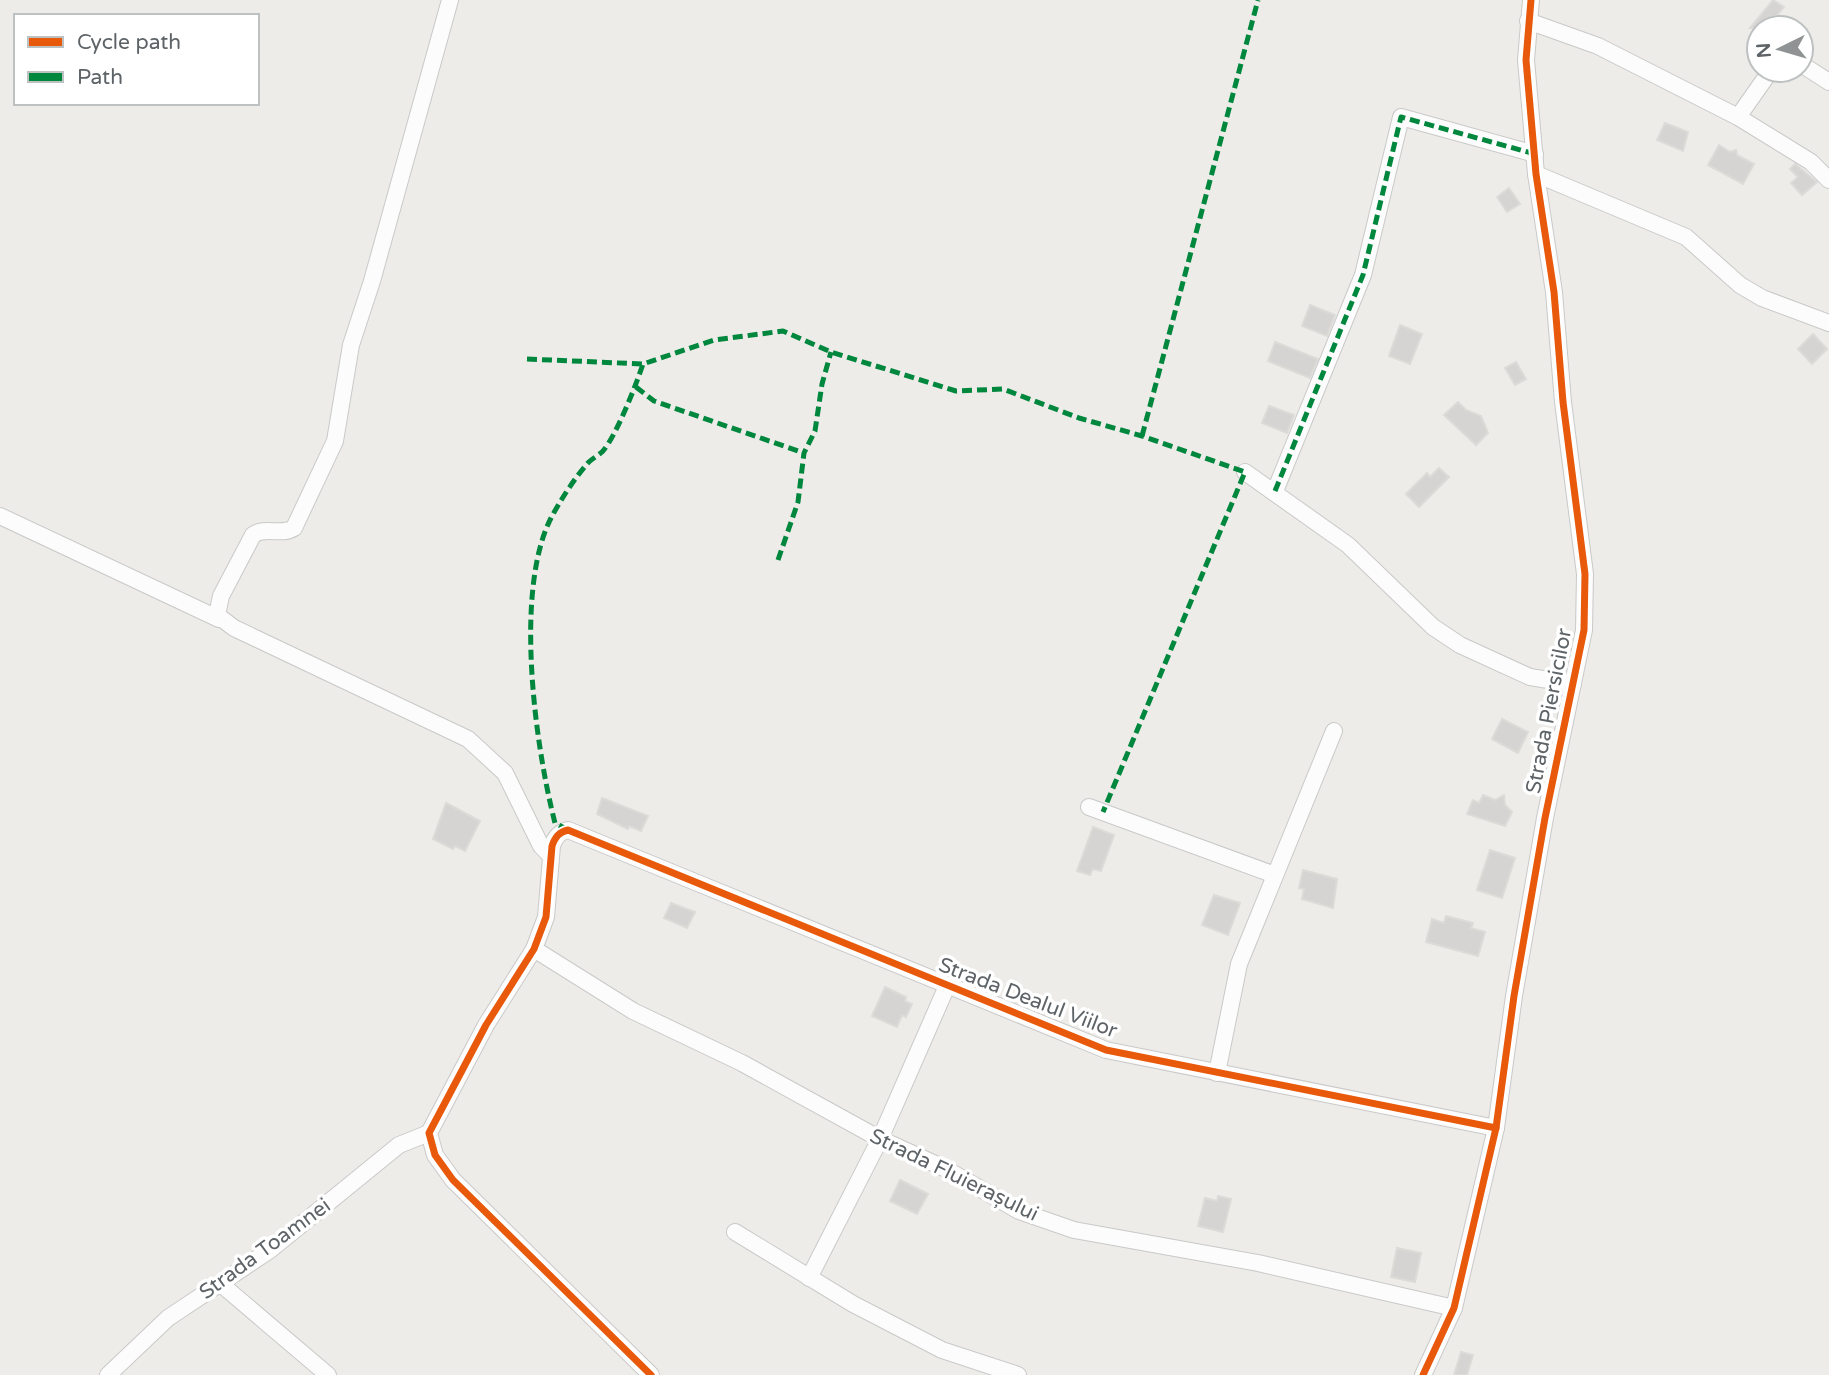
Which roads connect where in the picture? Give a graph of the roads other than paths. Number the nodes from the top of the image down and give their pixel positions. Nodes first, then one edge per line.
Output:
1 (450, 0) edge
2 (1531, 0) edge
3 (1528, 21) junction
4 (1761, 84) edge
5 (1738, 117) junction
6 (1535, 154) junction
7 (1536, 174) junction
8 (1829, 180) edge
9 (1829, 323) edge
10 (1245, 472) dead end
11 (1275, 491) junction
12 (0, 516) edge
13 (219, 619) junction
14 (1573, 684) junction
15 (1334, 731) dead end
16 (1088, 807) dead end
17 (551, 856) junction
18 (1275, 875) junction
19 (534, 949) junction
20 (947, 986) junction
21 (1217, 1073) junction
22 (1496, 1128) junction
23 (429, 1133) junction
24 (880, 1139) junction
25 (735, 1232) dead end
26 (808, 1278) junction
27 (222, 1284) junction
28 (1454, 1308) junction
29 (108, 1375) edge
30 (328, 1375) edge
31 (651, 1375) edge
32 (1017, 1375) edge
33 (1423, 1375) edge

1 - 13 street
2 - 3 street, Strada Piersicilor
3 - 5 street
3 - 6 street, Strada Piersicilor
4 - 5 street
5 - 8 street
6 - 7 street, Strada Piersicilor
6 - 11 street
7 - 9 street
7 - 14 street, Strada Piersicilor
10 - 11 street
11 - 14 street
12 - 13 street
13 - 17 street
14 - 22 street, Strada Piersicilor
15 - 18 street
16 - 18 street
17 - 19 street
17 - 20 street, Strada Dealul Viilor
18 - 21 street
19 - 23 street
19 - 24 street, Strada Fluierașului
20 - 21 street, Strada Dealul Viilor
20 - 24 street
21 - 22 street, Strada Dealul Viilor
22 - 28 street, Strada Piersicilor
23 - 27 street, Strada Toamnei
23 - 31 street
24 - 26 street
24 - 28 street, Strada Fluierașului
25 - 26 street
26 - 32 street
27 - 29 street, Strada Toamnei
27 - 30 street
28 - 33 street, Strada Piersicilor

